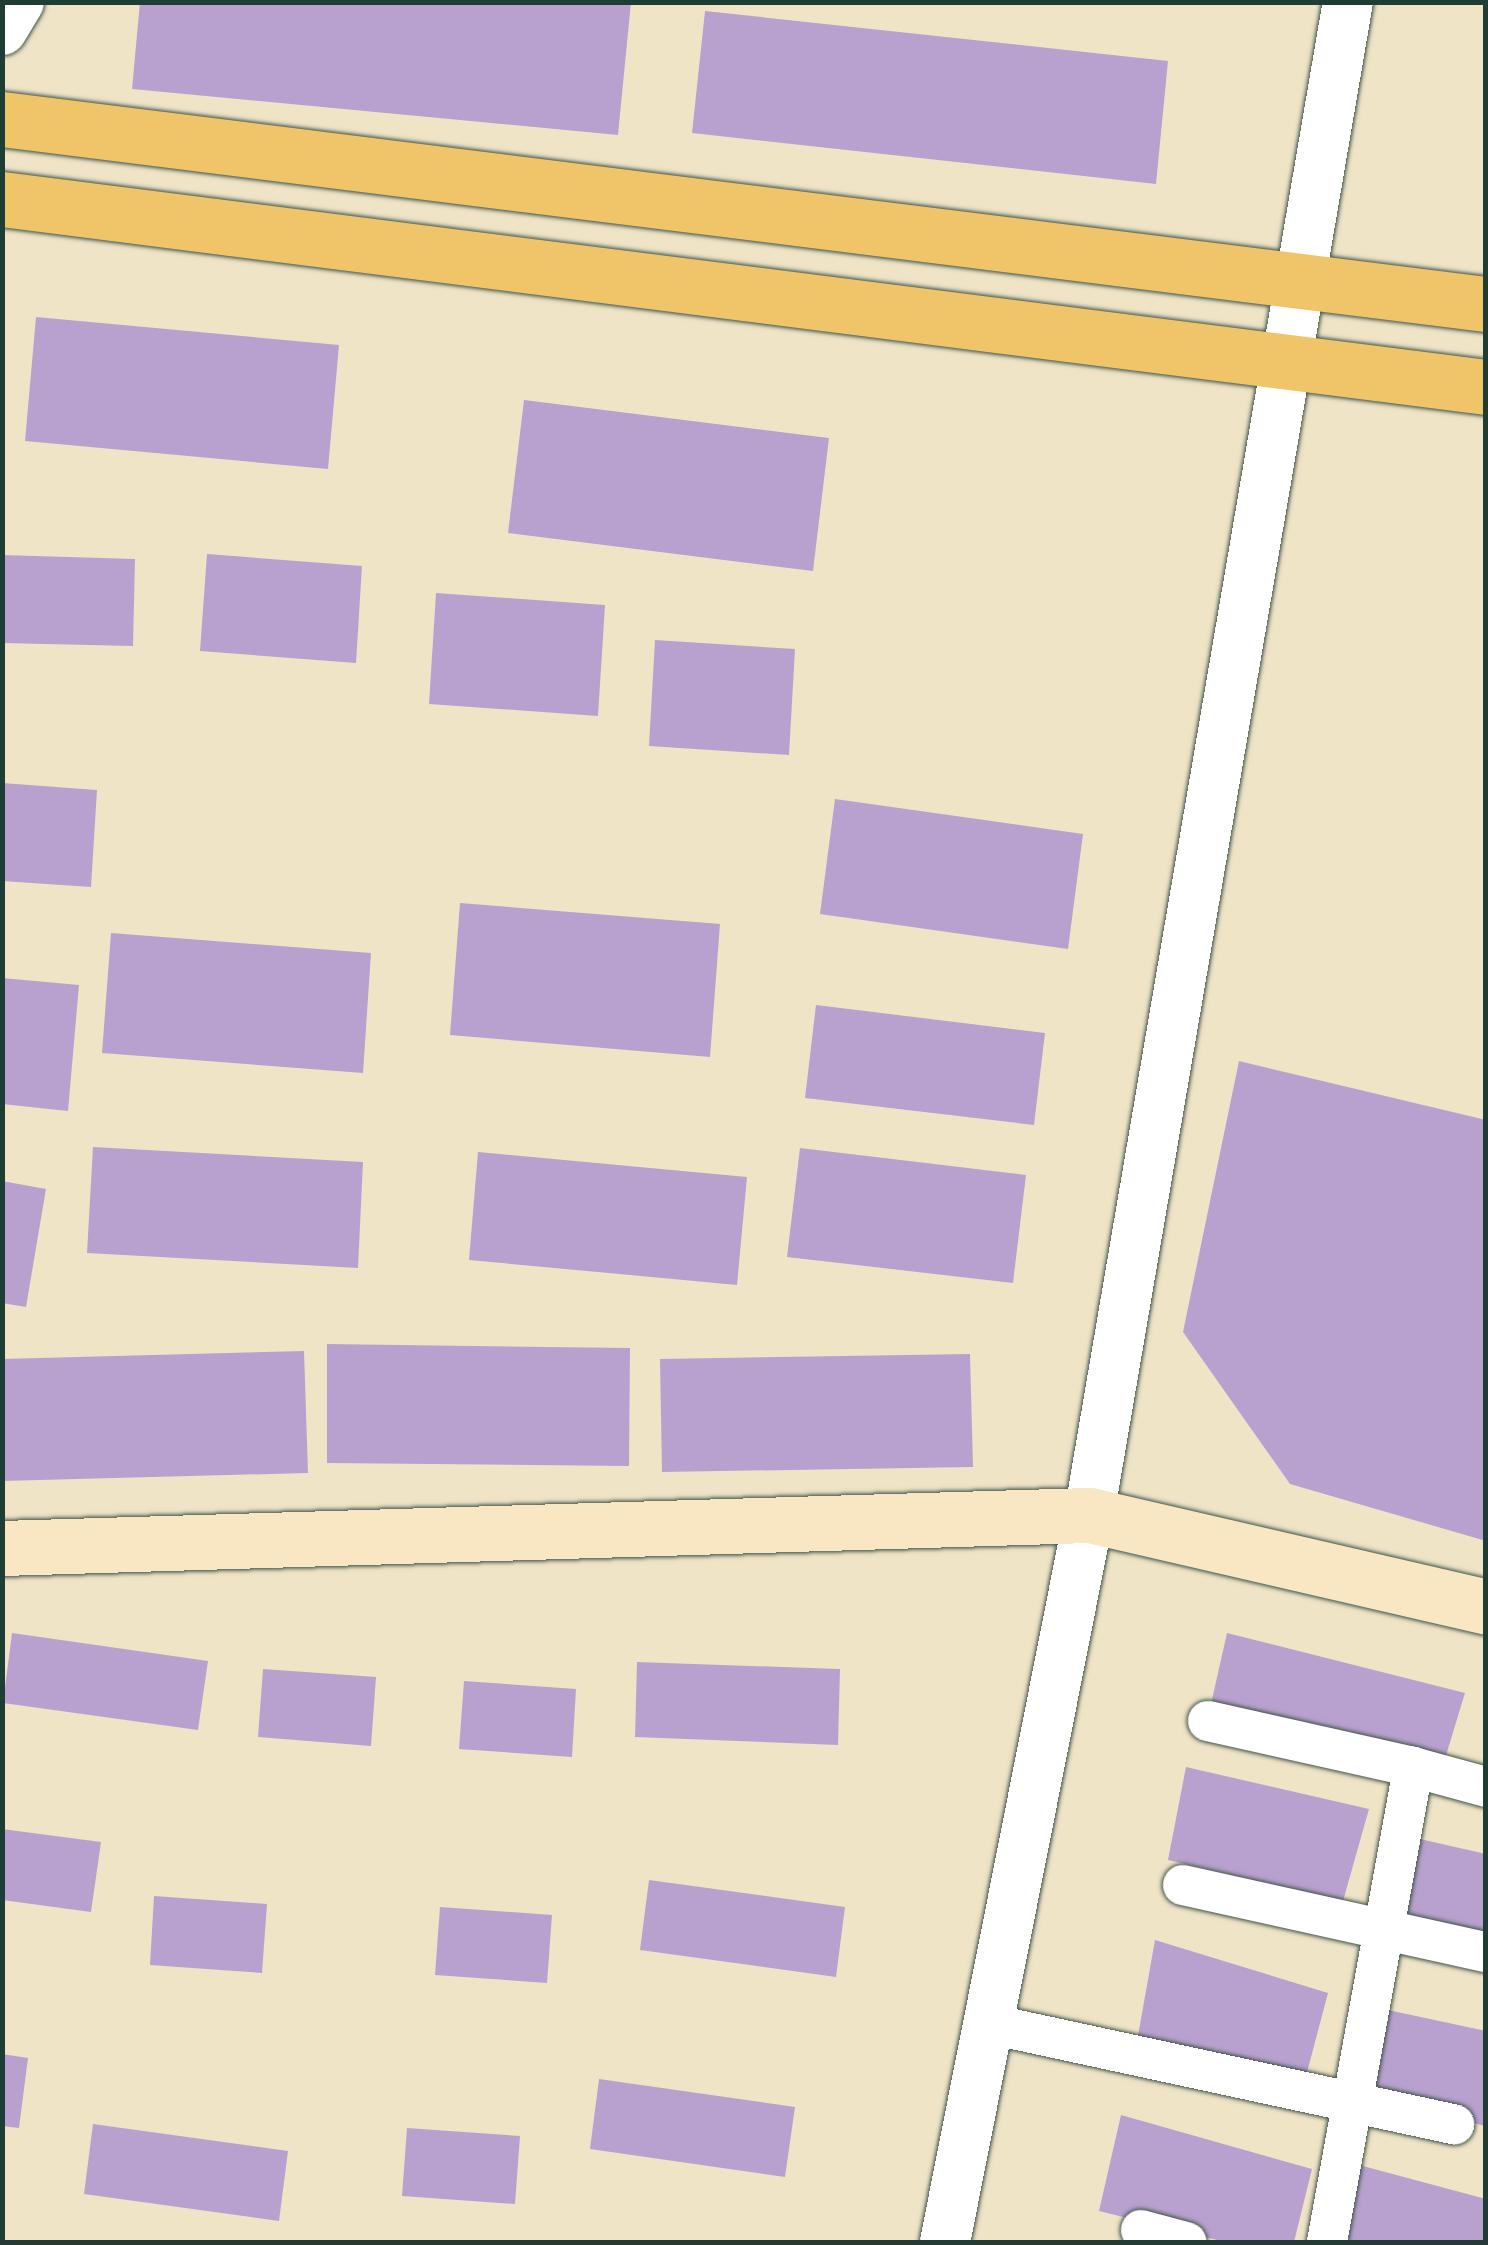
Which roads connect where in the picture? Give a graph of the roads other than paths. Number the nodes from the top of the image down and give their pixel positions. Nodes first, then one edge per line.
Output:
1 (19, 2) edge
2 (1348, 2) edge
3 (2, 30) edge
4 (2, 119) edge
5 (2, 199) edge
6 (1301, 274) junction
7 (1486, 304) edge
8 (1286, 362) junction
9 (1486, 387) edge
10 (1089, 1515) junction
11 (2, 1548) edge
12 (1486, 1607) edge
13 (1208, 1721) dead end
14 (1413, 1768) junction
15 (1486, 1787) edge
16 (1183, 1885) dead end
17 (1386, 1932) junction
18 (1486, 1952) edge
19 (990, 2024) junction
20 (1351, 2103) junction
21 (1454, 2124) dead end
22 (1142, 2230) dead end
23 (945, 2242) edge
24 (1186, 2242) edge
25 (1326, 2242) edge

1 - 3 street
2 - 6 street
4 - 6 main road
5 - 8 main road
6 - 7 main road
6 - 8 street
8 - 9 main road
8 - 10 street
10 - 11 main road
10 - 12 main road
10 - 19 street
13 - 14 street
14 - 15 street
14 - 17 street
16 - 17 street
17 - 18 street
17 - 20 street
19 - 20 street
19 - 23 street
20 - 21 street
20 - 25 street
22 - 24 street

